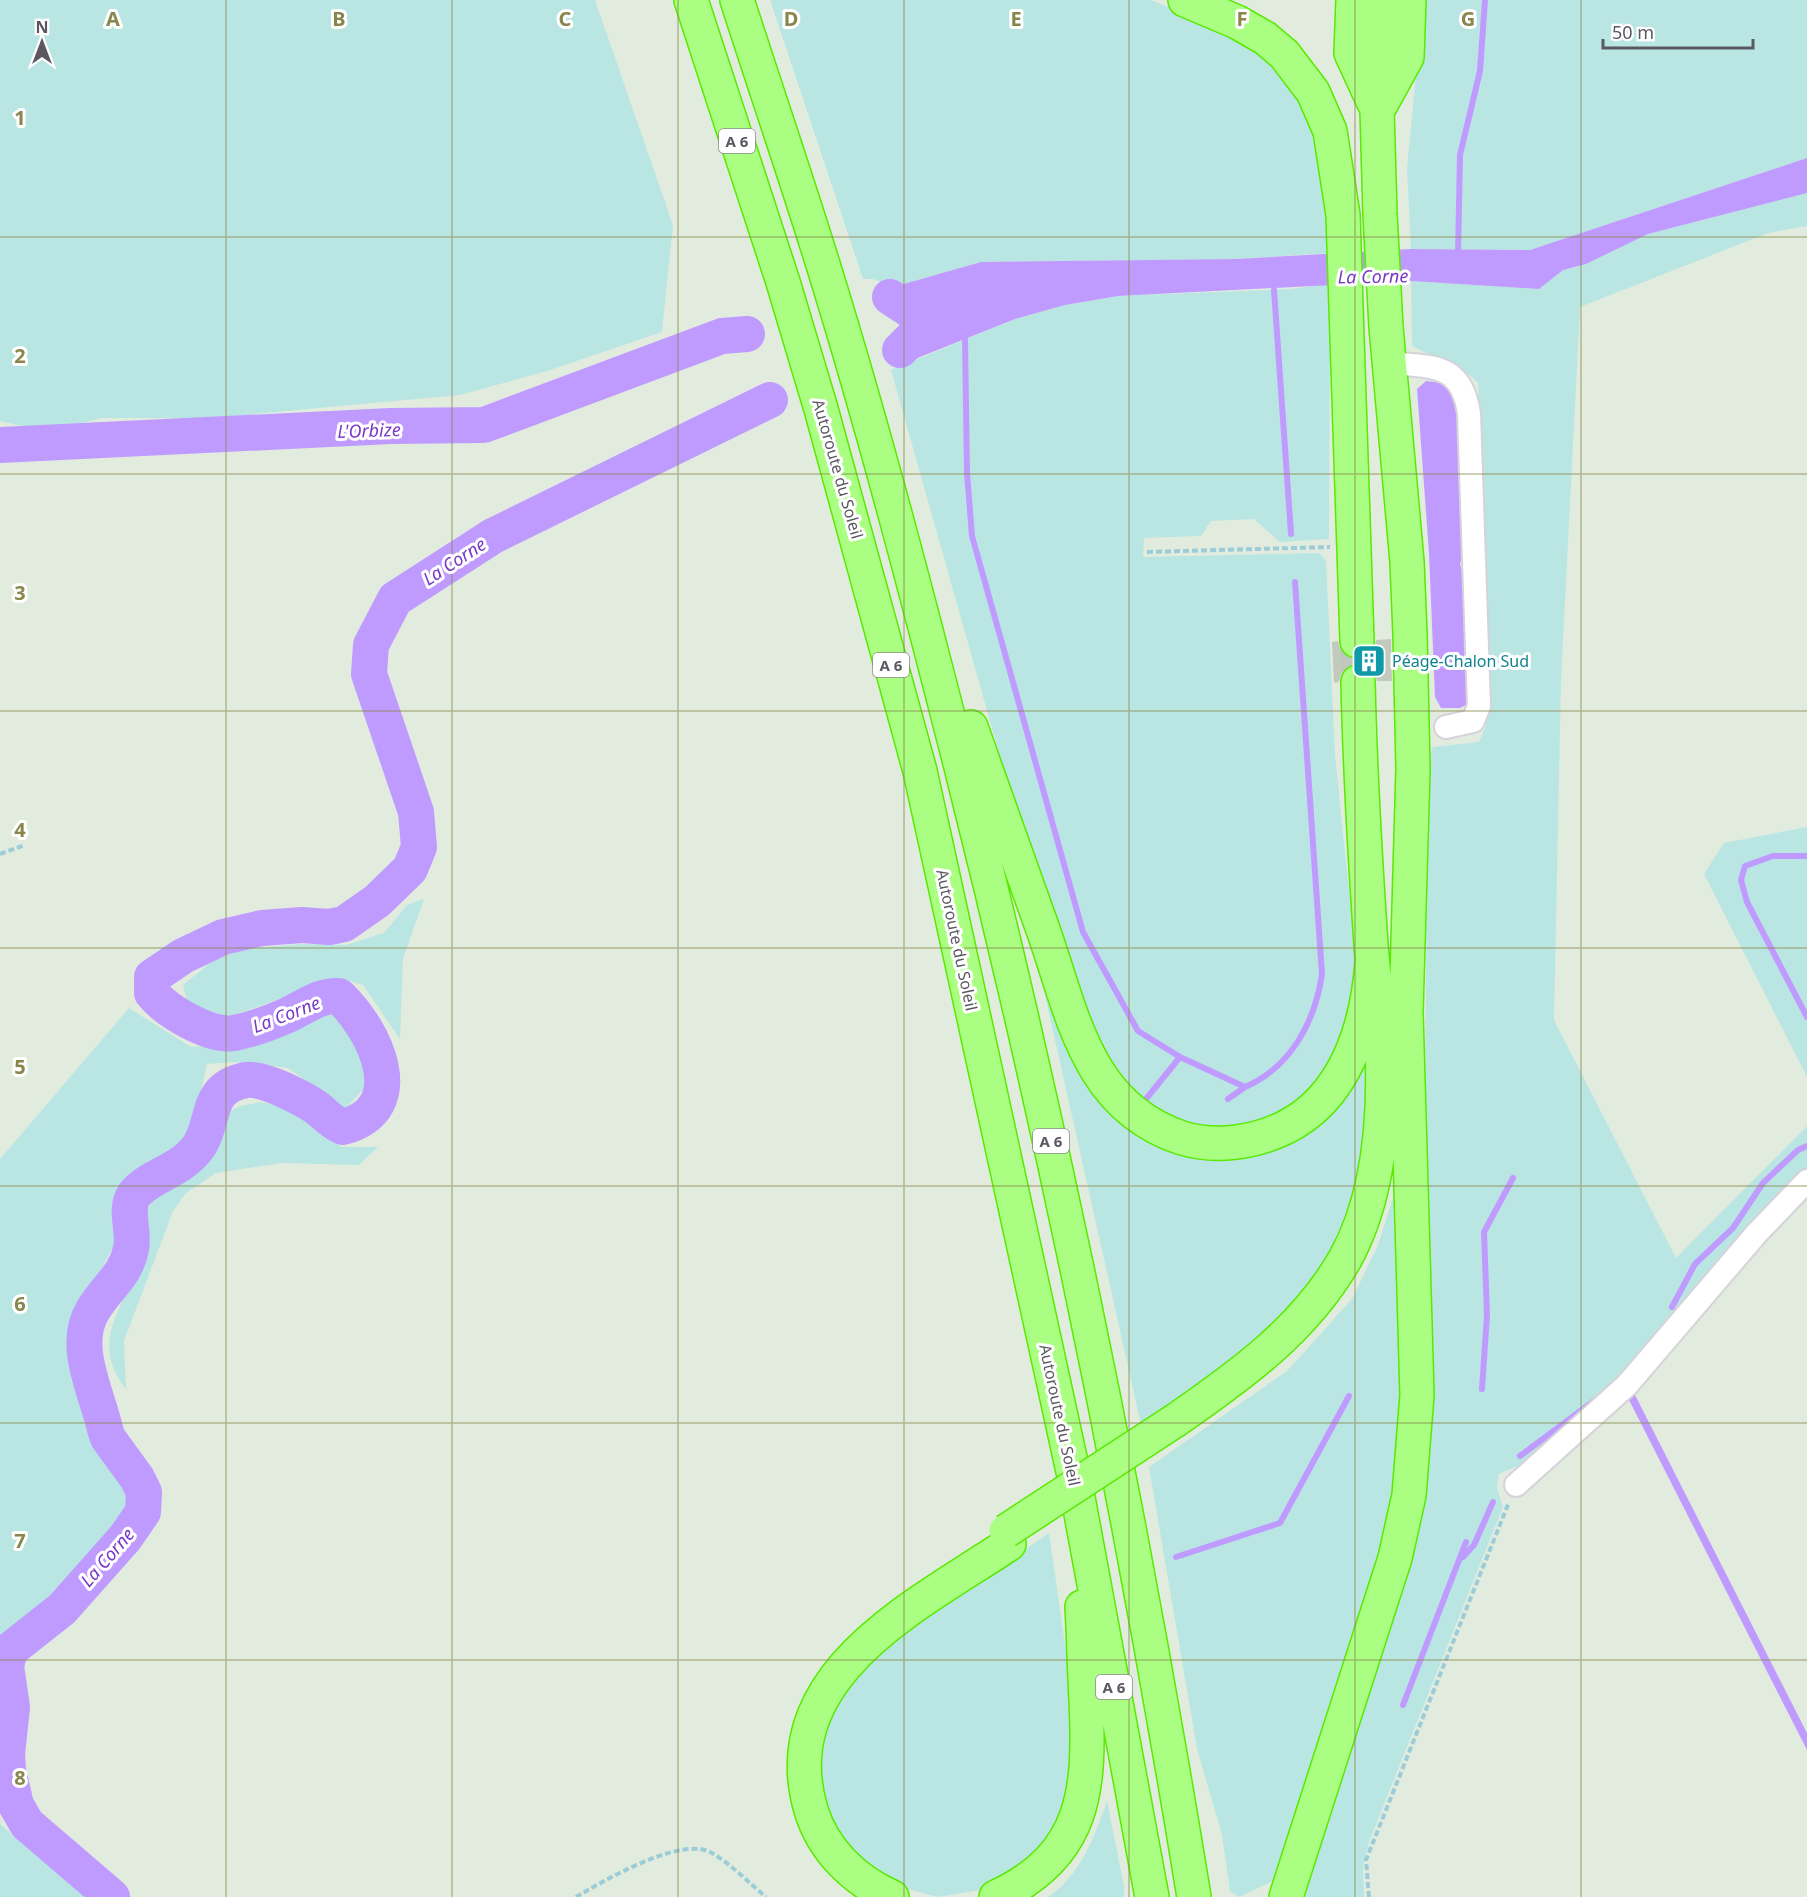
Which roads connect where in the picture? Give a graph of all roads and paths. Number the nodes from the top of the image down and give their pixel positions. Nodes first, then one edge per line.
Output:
1 (692, 0) edge
2 (737, 0) edge
3 (1185, 0) edge
4 (1353, 0) edge
5 (1367, 0) edge
6 (1382, 0) edge
7 (1397, 0) edge
8 (1409, 0) edge
9 (1377, 110) junction
10 (1389, 363) junction
11 (1353, 513) junction
12 (898, 527) junction
13 (1347, 546) junction
14 (1148, 552) dead end
15 (1358, 682) tunnel mouth
16 (1446, 727) dead end
17 (25, 845) dead end
18 (0, 854) edge
19 (1372, 963) junction
20 (1406, 1012) junction
21 (1807, 1181) edge
22 (1177, 1427) junction
23 (1074, 1476) junction
24 (1516, 1485) joint
25 (1008, 1538) junction
26 (576, 1897) edge
27 (766, 1897) edge
28 (846, 1897) edge
29 (892, 1897) edge
30 (996, 1897) edge
31 (1152, 1897) edge
32 (1194, 1897) edge
33 (1286, 1897) edge
34 (1369, 1897) edge

1 - 23 highway, Autoroute du Soleil / A 6
2 - 12 highway, A 6
3 - 11 highway
4 - 9 highway
5 - 9 highway
6 - 9 highway
7 - 9 highway
8 - 9 highway
9 - 10 highway
10 - 16 street
10 - 20 highway
11 - 13 highway
11 - 13 highway
12 - 19 highway
12 - 32 highway, A 6
13 - 14 path
15 - 19 highway
17 - 18 path
19 - 22 highway
20 - 22 highway
20 - 33 highway
21 - 24 street
22 - 25 highway
23 - 30 highway
23 - 31 highway, Autoroute du Soleil / A 6
24 - 34 path
25 - 28 highway
25 - 29 highway
26 - 27 path

